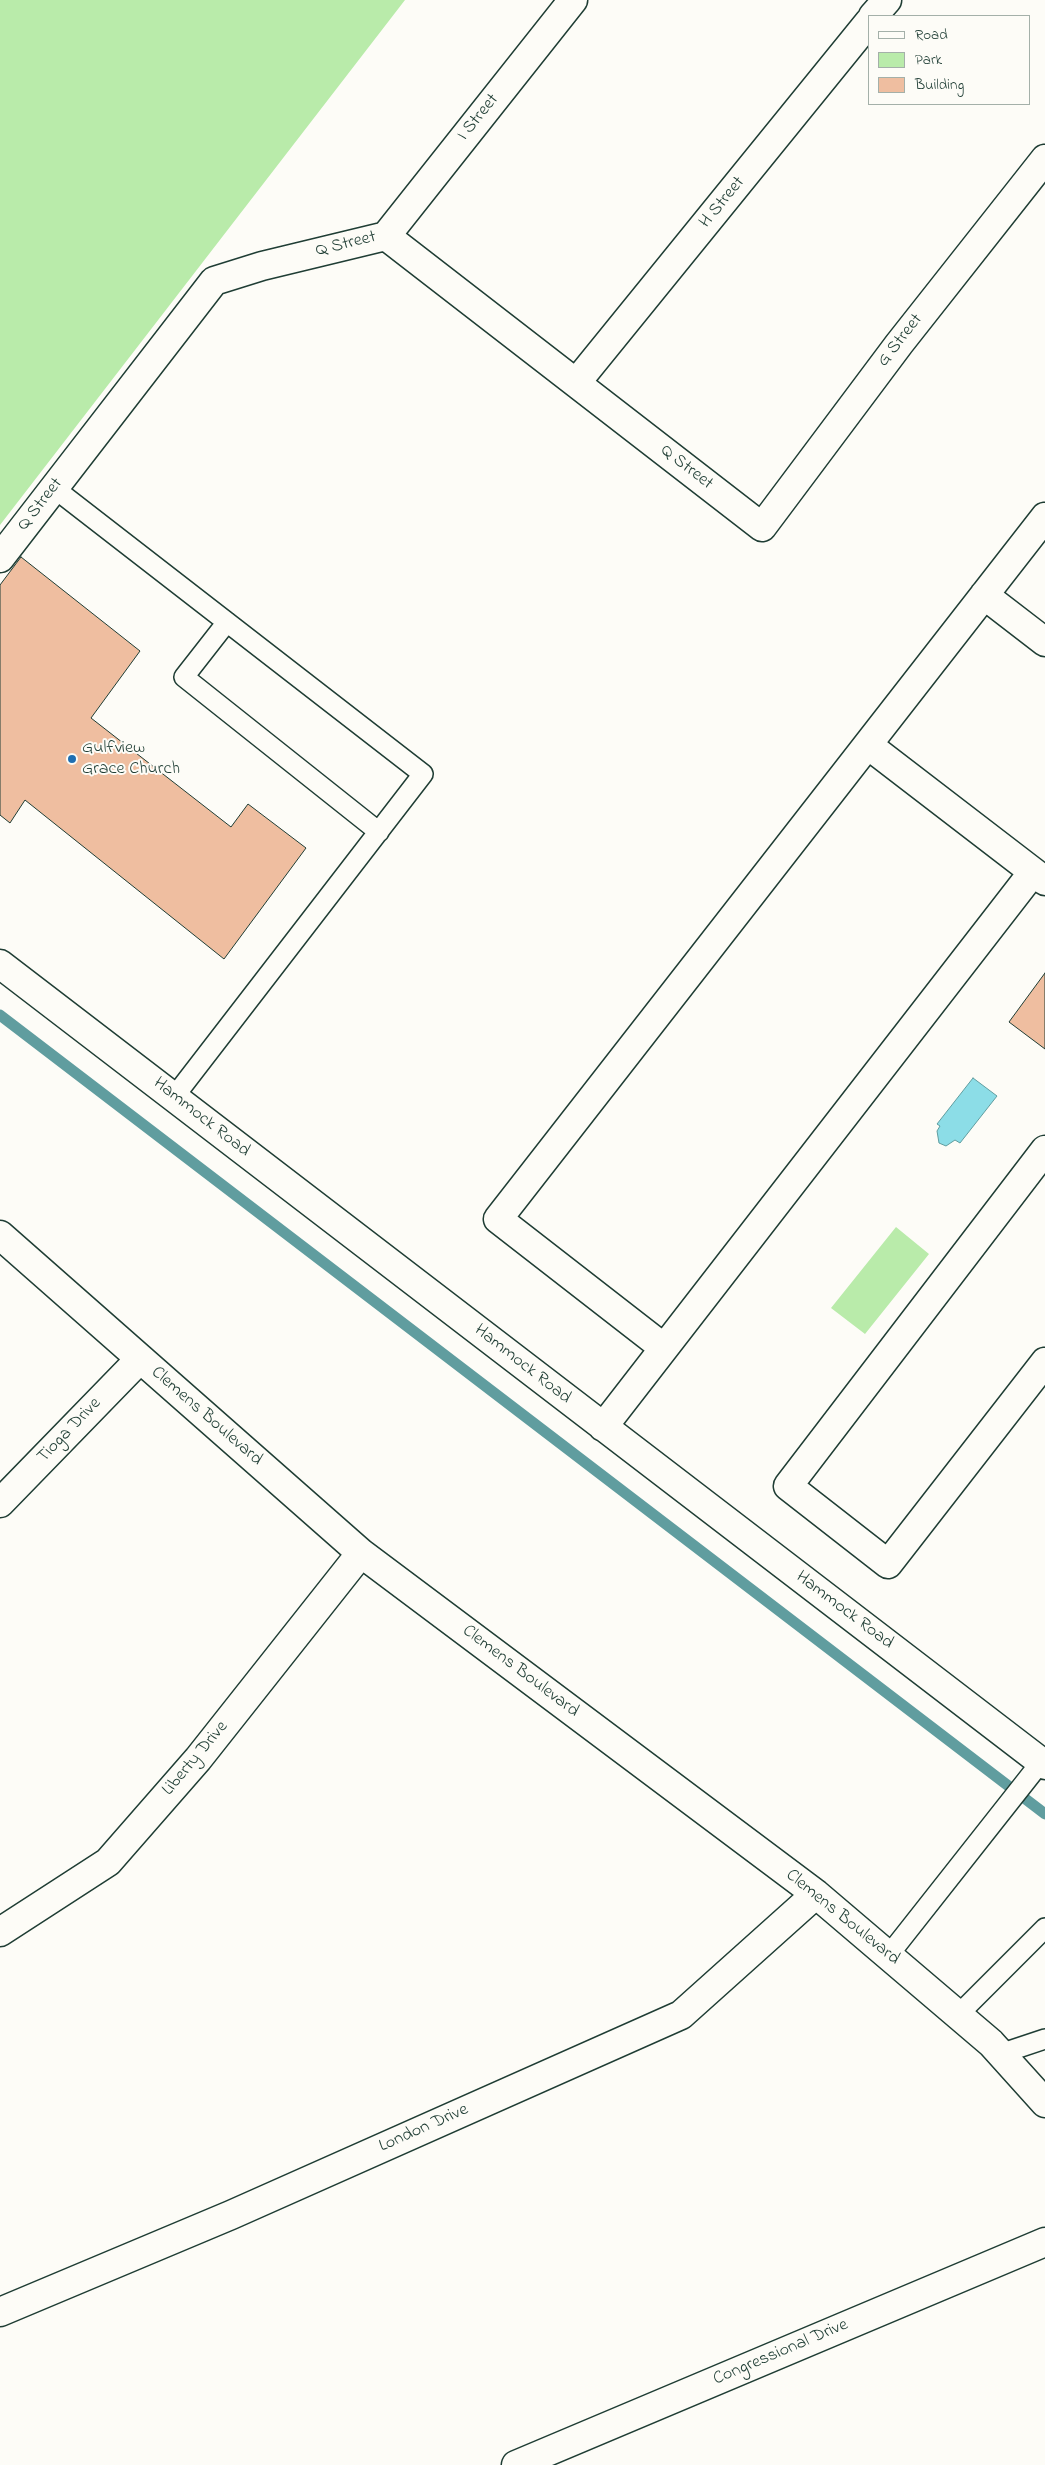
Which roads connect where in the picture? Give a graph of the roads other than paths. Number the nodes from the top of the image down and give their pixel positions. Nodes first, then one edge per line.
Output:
1 (573, 0) edge
2 (887, 0) edge
3 (875, 15) edge
4 (868, 23) edge
5 (1045, 159) edge
6 (386, 236) junction
7 (576, 383) junction
8 (54, 488) junction
9 (1045, 517) edge
10 (762, 527) joint
11 (0, 558) edge
12 (984, 596) junction
13 (227, 622) junction
14 (1045, 642) edge
15 (868, 745) junction
16 (379, 832) junction
17 (1039, 877) edge
18 (0, 964) edge
19 (174, 1097) junction
20 (1045, 1150) edge
21 (0, 1235) edge
22 (664, 1348) junction
23 (140, 1359) junction
24 (1045, 1362) edge
25 (603, 1427) junction
26 (0, 1503) edge
27 (361, 1553) junction
28 (1043, 1764) edge
29 (816, 1894) junction
30 (1045, 1928) edge
31 (0, 1932) edge
32 (888, 1956) junction
33 (958, 2015) junction
34 (1045, 2039) edge
35 (1000, 2054) junction
36 (1045, 2103) edge
37 (1045, 2242) edge
38 (0, 2312) edge
39 (516, 2465) edge

1 - 6 street, I Street
2 - 3 street
4 - 7 street, H Street
5 - 10 street, G Street
6 - 7 street, Q Street
6 - 8 street, Q Street
7 - 10 street, Q Street
8 - 11 street, Q Street
8 - 13 lane
9 - 12 street
12 - 14 street
12 - 15 street
13 - 16 lane
13 - 16 lane
15 - 17 street
15 - 22 street
16 - 19 lane
17 - 22 street
18 - 19 street, Hammock Road
19 - 25 street, Hammock Road
20 - 24 street
21 - 23 street, Clemens Boulevard
22 - 25 street
23 - 26 street, Tioga Drive
23 - 27 street, Clemens Boulevard
25 - 28 street, Hammock Road
27 - 29 street, Clemens Boulevard
27 - 31 street, Liberty Drive
28 - 32 lane
29 - 32 street, Clemens Boulevard
29 - 38 street, London Drive
30 - 33 lane
32 - 33 street, Clemens Boulevard
33 - 35 street, Clemens Boulevard
34 - 35 lane
35 - 36 street, Clemens Boulevard
37 - 39 street, Congressional Drive

